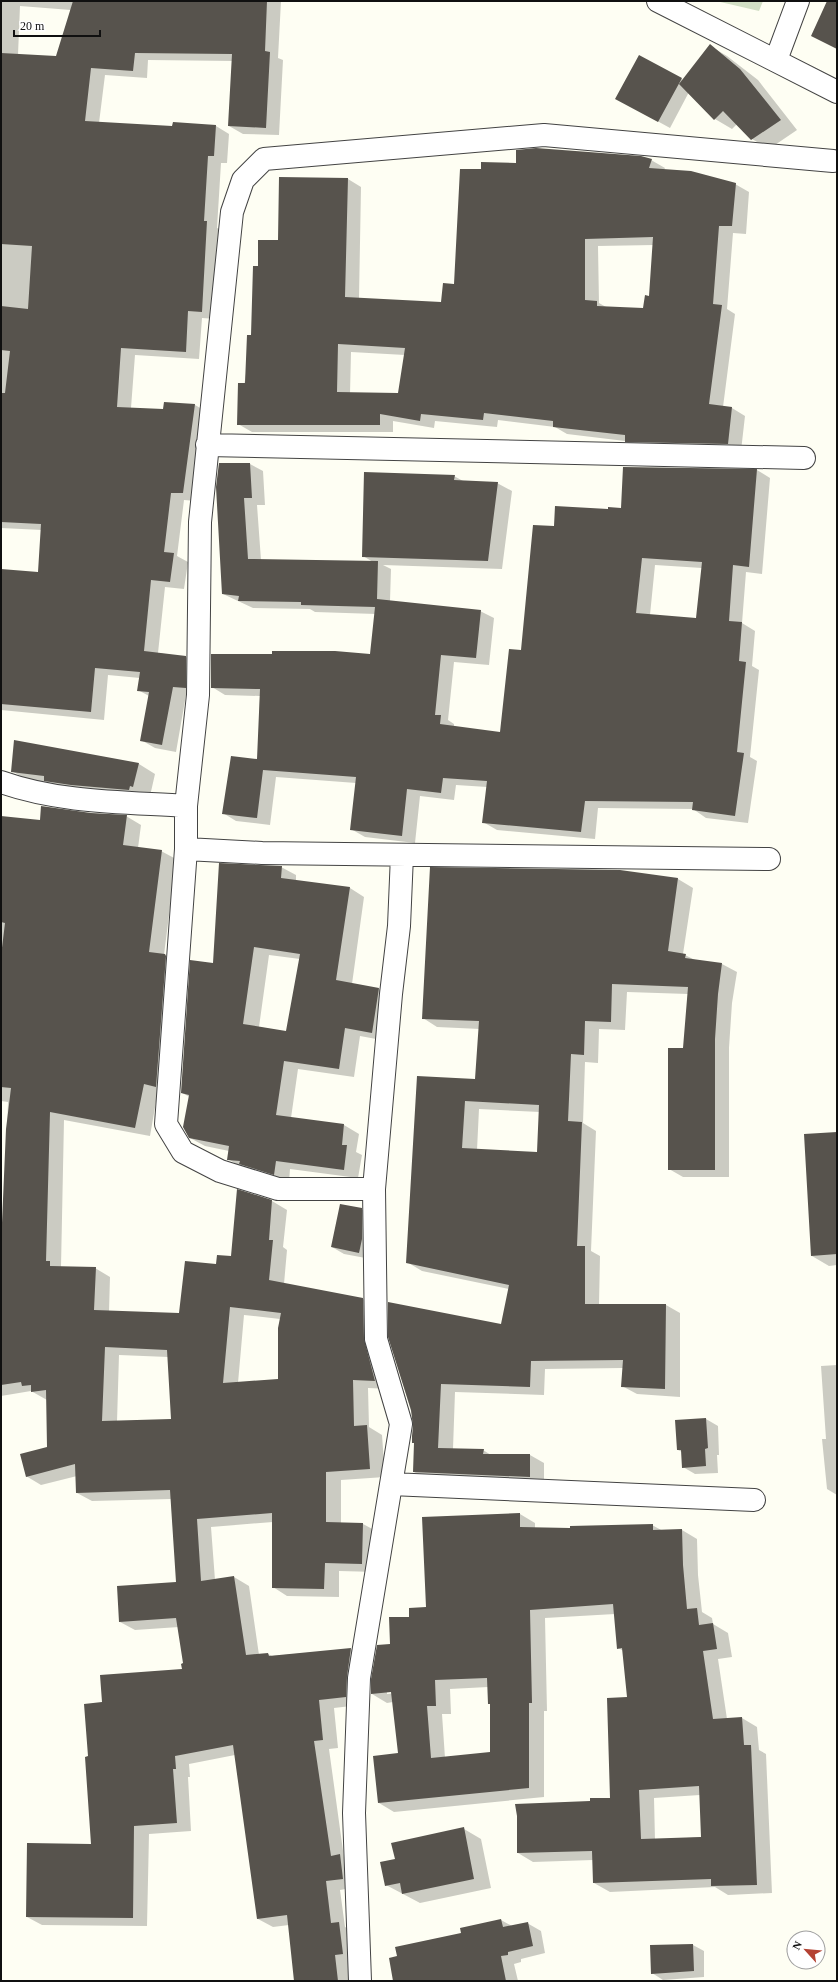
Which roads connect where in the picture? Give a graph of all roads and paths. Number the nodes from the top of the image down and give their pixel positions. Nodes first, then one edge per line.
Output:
1 (658, 1) edge
2 (798, 1) edge
3 (776, 60) junction
4 (837, 92) edge
5 (833, 161) dead end
6 (207, 445) junction
7 (804, 458) dead end
8 (1, 782) edge
9 (186, 806) junction
10 (186, 849) junction
11 (402, 855) junction
12 (769, 859) dead end
13 (374, 1189) junction
14 (391, 1484) junction
15 (754, 1500) dead end
16 (360, 1981) edge

1 - 3 street
2 - 3 street
3 - 4 street
5 - 6 street
6 - 7 street
6 - 9 street
8 - 9 street
9 - 10 street
10 - 11 street
10 - 13 street
11 - 12 street
11 - 13 street
13 - 14 street
14 - 15 street
14 - 16 street

